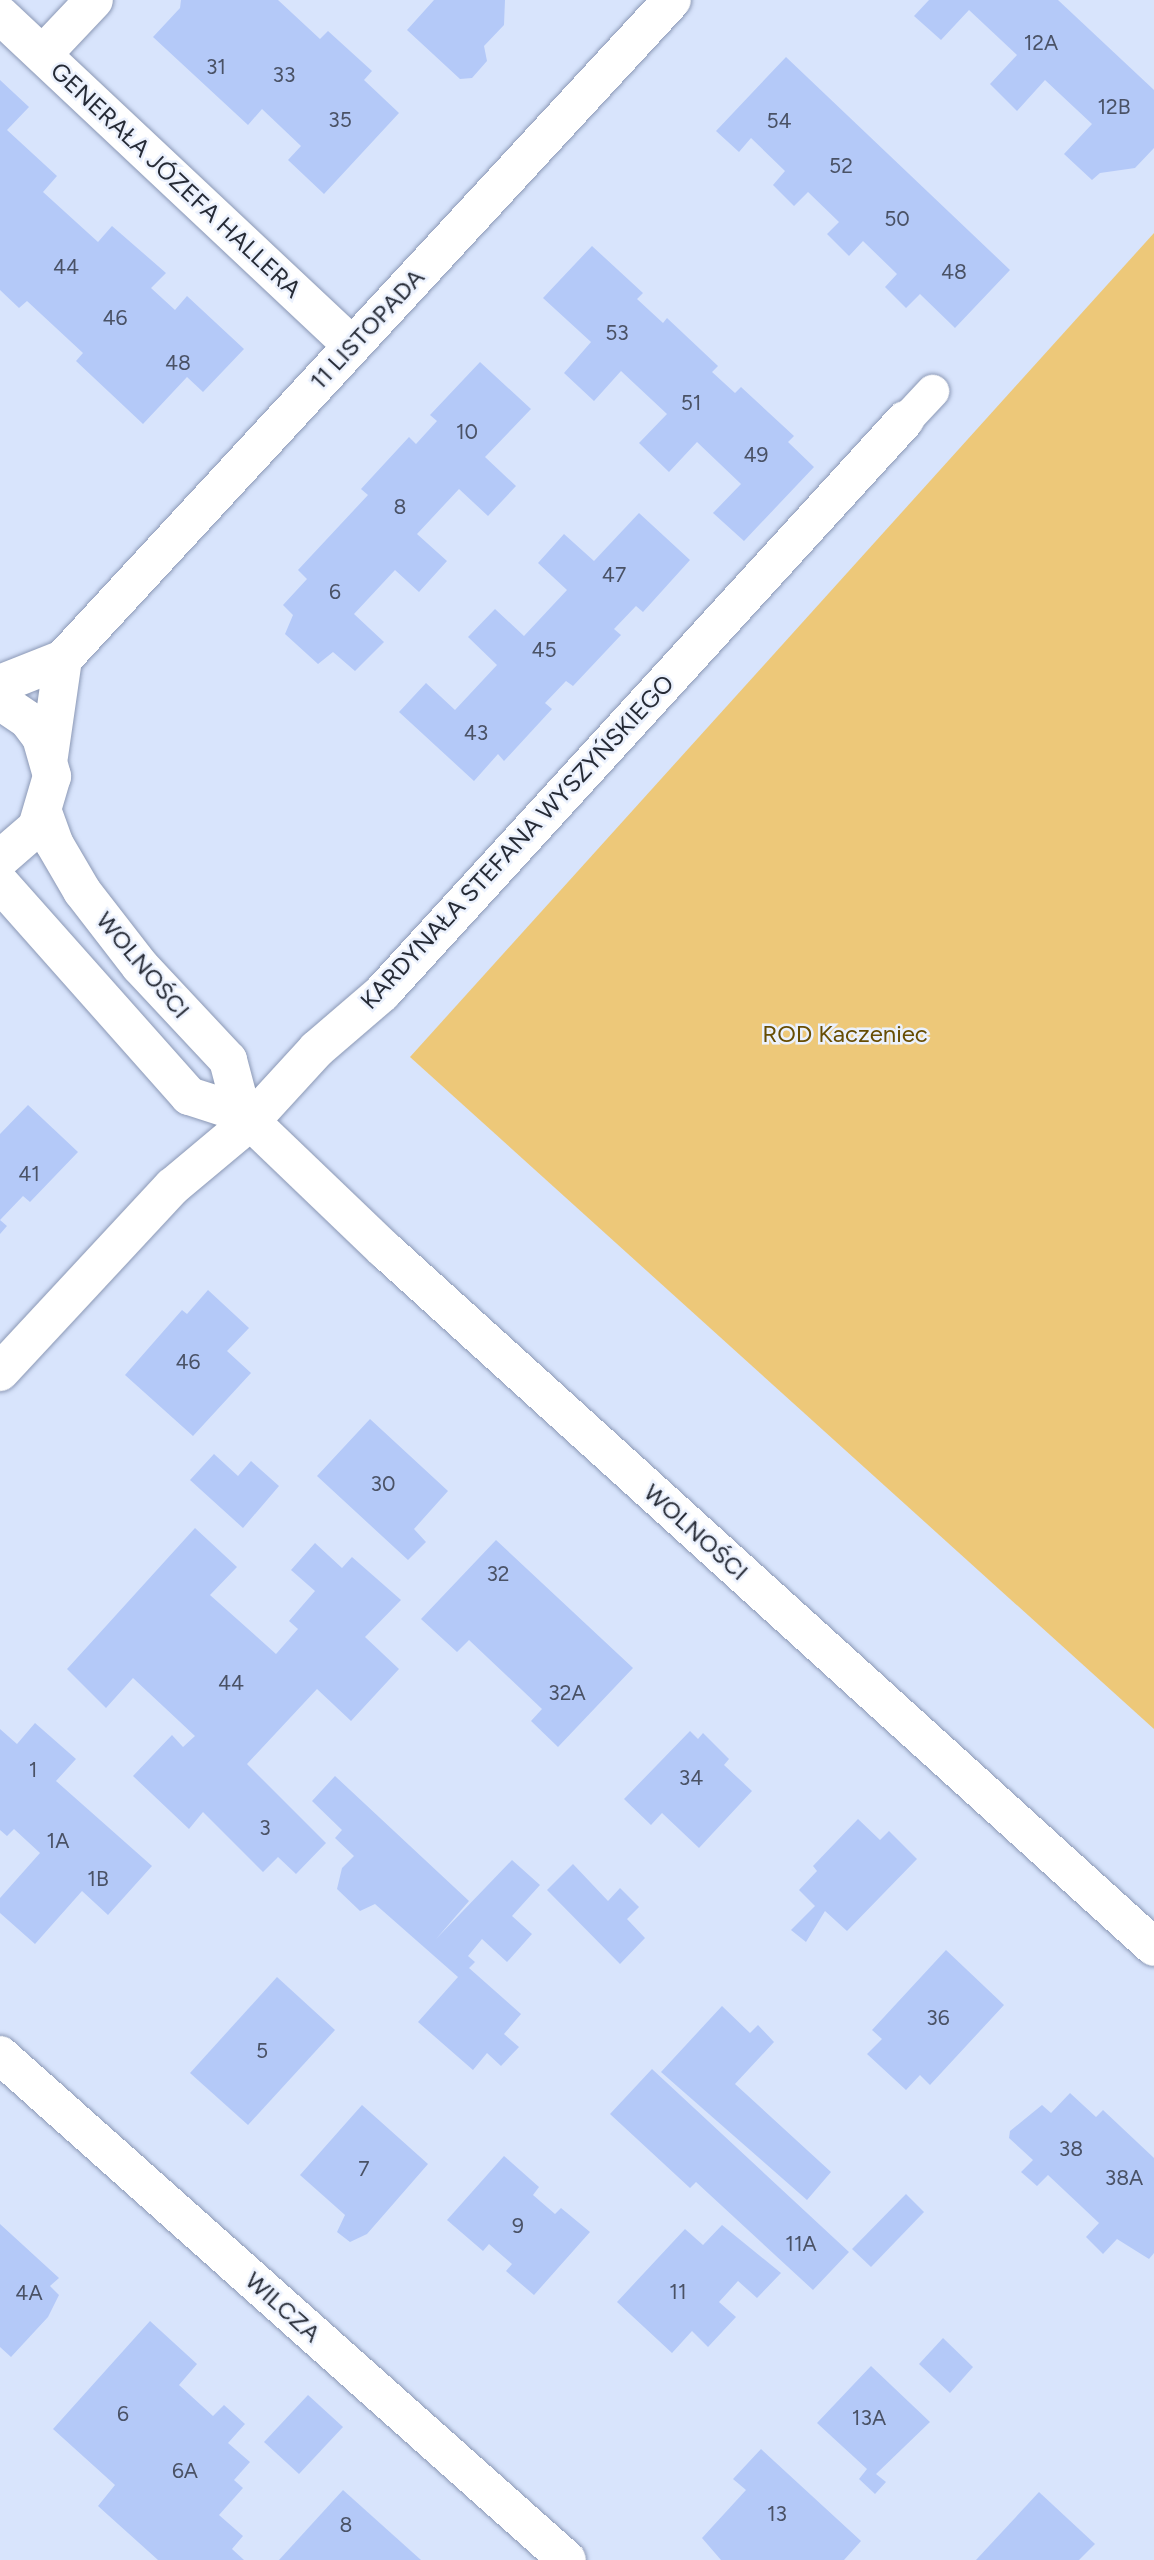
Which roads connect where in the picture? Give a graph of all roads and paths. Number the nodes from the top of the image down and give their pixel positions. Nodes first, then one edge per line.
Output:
1 (94, 0) edge
2 (672, 0) edge
3 (0, 15) edge
4 (43, 54) junction
5 (352, 346) junction
6 (932, 391) dead end
7 (905, 420) joint
8 (63, 659) junction
9 (0, 684) edge
10 (0, 701) edge
11 (49, 757) junction
12 (44, 814) junction
13 (0, 859) edge
14 (0, 883) edge
15 (247, 1117) junction
16 (0, 1372) edge
17 (1154, 1947) edge
18 (0, 2055) edge
19 (567, 2560) edge

1 - 4 street
2 - 5 street, 11 LISTOPADA
3 - 4 street, GENERAŁA JÓZEFA HALLERA
4 - 5 street, GENERAŁA JÓZEFA HALLERA
5 - 8 street, 11 LISTOPADA
6 - 7 lane
7 - 15 street, KARDYNAŁA STEFANA WYSZYŃSKIEGO
8 - 9 street, 11 LISTOPADA
8 - 11 street
10 - 11 street
11 - 12 street
12 - 13 street
12 - 15 street, WOLNOŚCI
14 - 15 street, WOLNOŚCI
15 - 16 street, KARDYNAŁA STEFANA WYSZYŃSKIEGO
15 - 17 street, WOLNOŚCI
18 - 19 street, WILCZA

